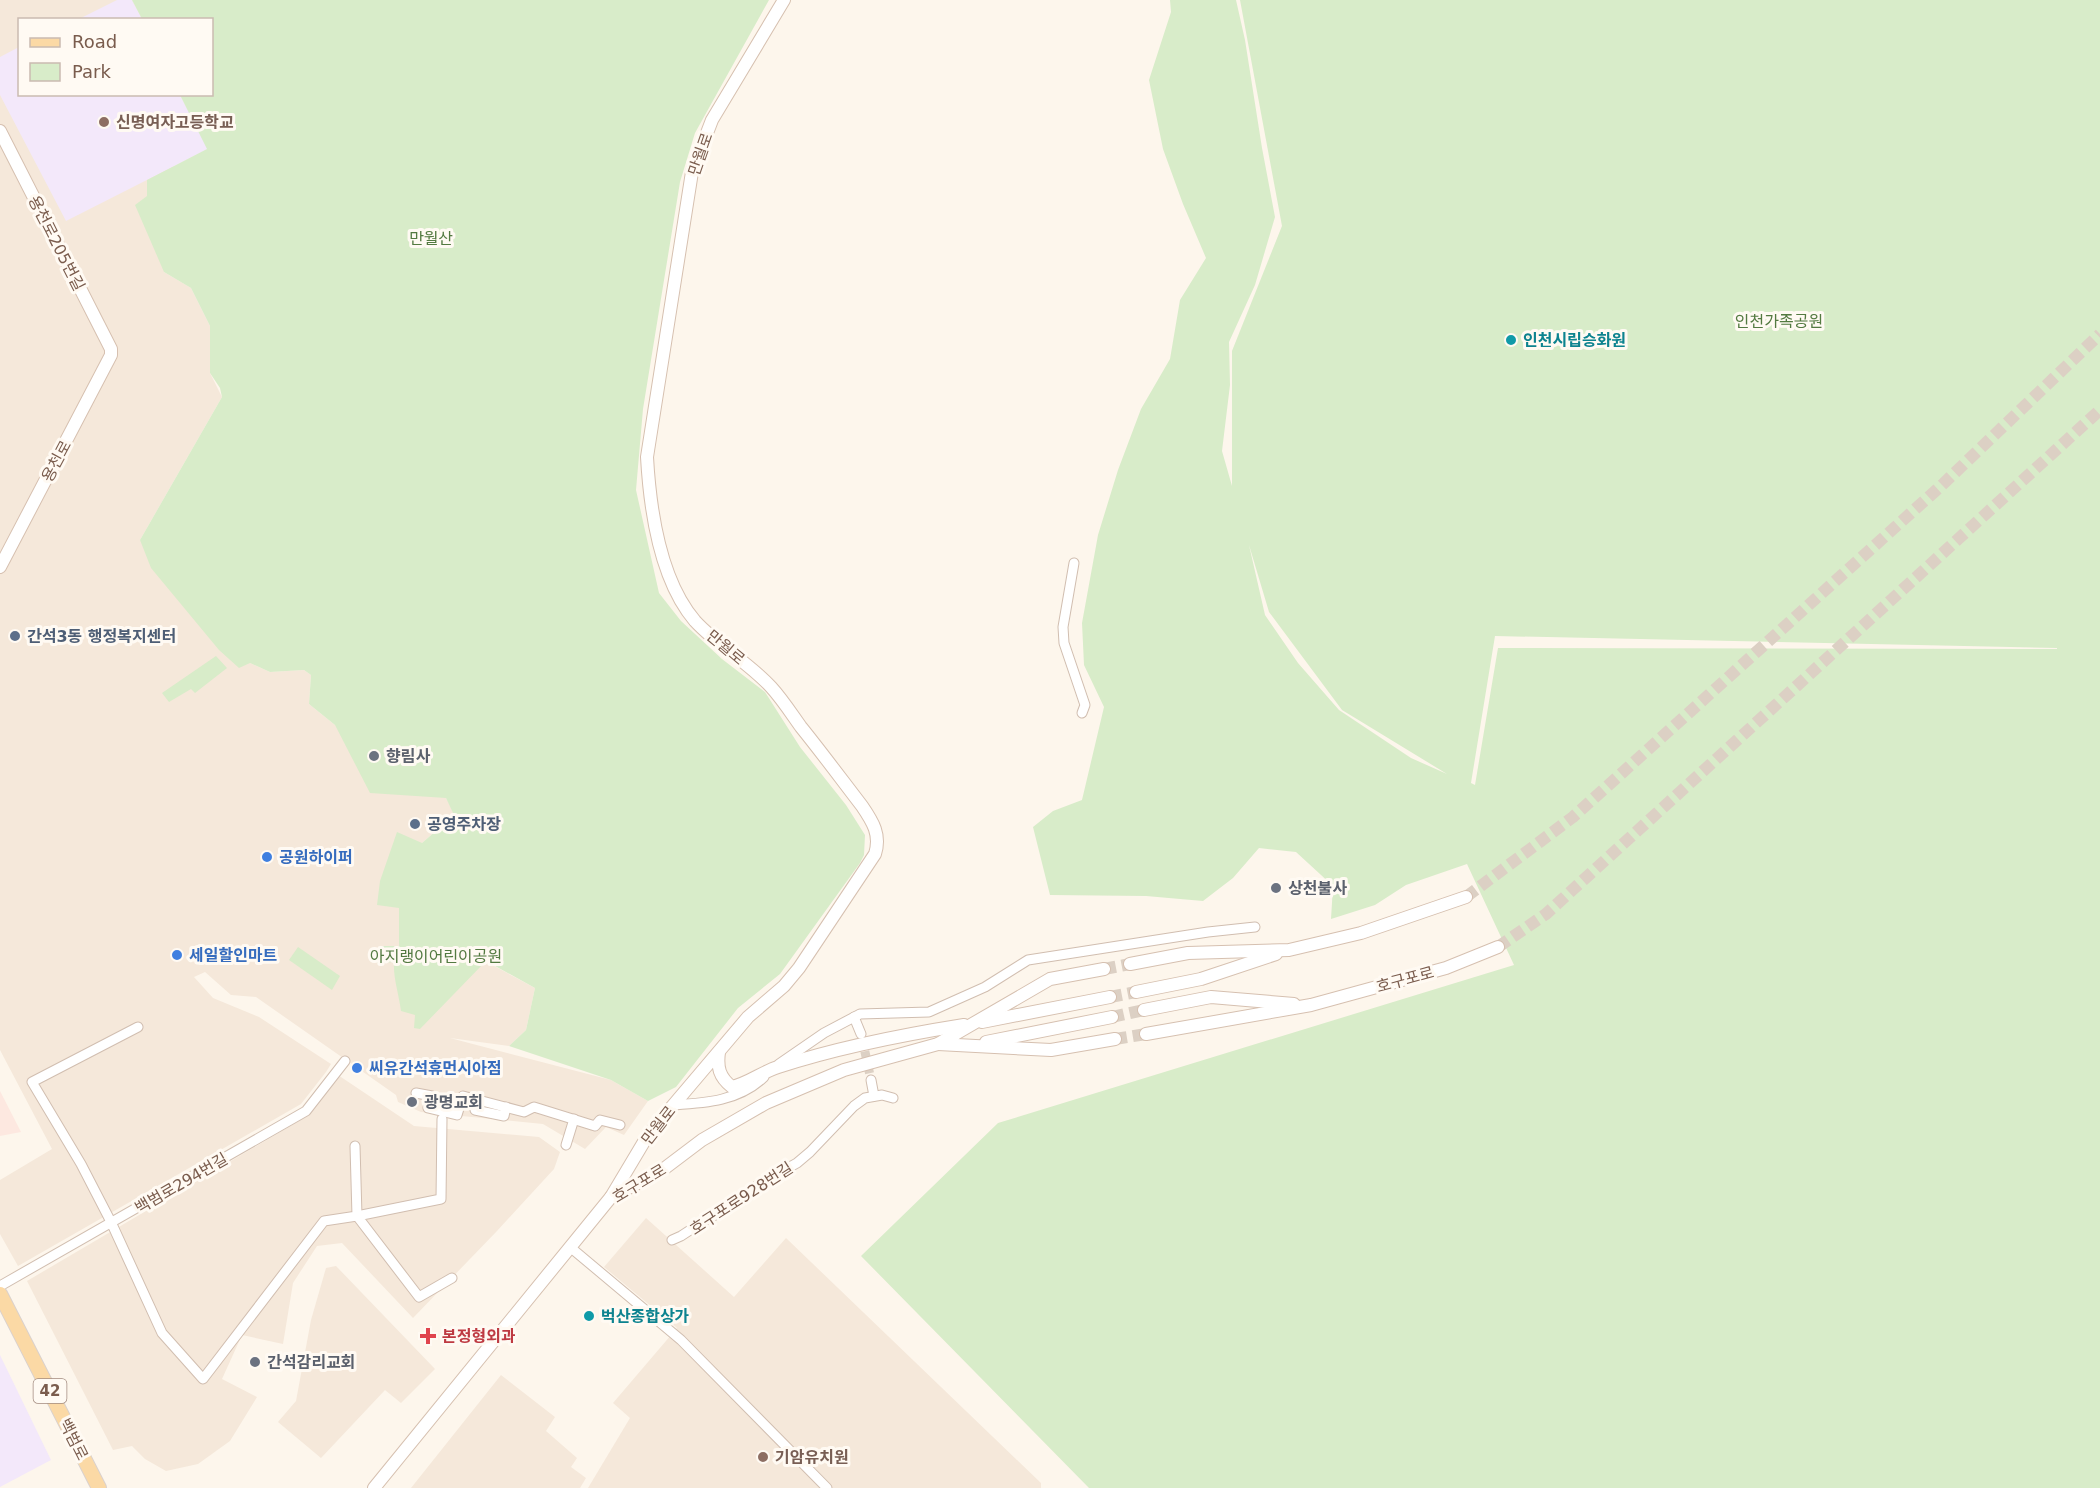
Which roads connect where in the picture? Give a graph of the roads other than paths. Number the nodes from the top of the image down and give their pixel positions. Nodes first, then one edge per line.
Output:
1 (784, 0) edge
2 (0, 131) edge
3 (111, 355) joint
4 (1074, 563) dead end
5 (0, 567) edge
6 (1082, 713) dead end
7 (1466, 897) tunnel mouth
8 (1255, 927) dead end
9 (1498, 947) tunnel mouth
10 (1288, 950) junction
11 (1130, 964) tunnel mouth
12 (1104, 969) tunnel mouth
13 (1136, 992) tunnel mouth
14 (1110, 997) tunnel mouth
15 (1311, 1005) junction
16 (1144, 1010) tunnel mouth
17 (854, 1017) junction
18 (1112, 1017) tunnel mouth
19 (972, 1024) junction
20 (138, 1027) dead end
21 (861, 1034) tunnel mouth
22 (1146, 1034) tunnel mouth
23 (1115, 1039) tunnel mouth
24 (938, 1044) junction
25 (967, 1046) junction
26 (719, 1051) junction
27 (345, 1061) dead end
28 (772, 1069) junction
29 (871, 1080) tunnel mouth
30 (416, 1093) dead end
31 (874, 1096) junction
32 (893, 1098) dead end
33 (674, 1105) junction
34 (506, 1107) junction
35 (475, 1110) dead end
36 (442, 1119) dead end
37 (574, 1119) junction
38 (620, 1125) dead end
39 (566, 1145) dead end
40 (355, 1146) dead end
41 (611, 1197) junction
42 (357, 1216) junction
43 (111, 1222) junction
44 (672, 1240) dead end
45 (570, 1247) junction
46 (452, 1278) dead end
47 (0, 1286) edge
48 (0, 1294) edge
49 (99, 1488) edge
50 (374, 1488) edge
51 (827, 1488) edge

1 - 26 main road, 만월로
2 - 3 main road, 용천로205번길
3 - 5 main road, 용천로
4 - 6 street
7 - 10 main road
8 - 17 street
9 - 15 main road, 호구포로
10 - 11 main road
10 - 13 main road
12 - 19 main road, 호구포로
14 - 19 main road, 호구포로
15 - 16 main road, 호구포로
15 - 22 main road, 호구포로
17 - 21 street
17 - 28 street
18 - 25 main road, 호구포로
19 - 24 main road, 호구포로
19 - 28 main road
20 - 43 street
23 - 25 main road, 호구포로
24 - 25 main road, 호구포로
24 - 41 main road, 호구포로
26 - 28 main road
26 - 33 main road, 만월로
27 - 43 street, 백범로294번길
28 - 33 street
29 - 31 street
30 - 34 street
31 - 32 street
31 - 44 street, 호구포로928번길
33 - 41 main road, 만월로
34 - 35 street
34 - 37 street
36 - 42 street
37 - 38 street
37 - 39 street
40 - 42 street
41 - 45 main road, 호구포로
42 - 43 street
42 - 46 street
43 - 47 street, 백범로294번길
45 - 50 main road, 호구포로
45 - 51 street
48 - 49 main road, 백범로 / 42

